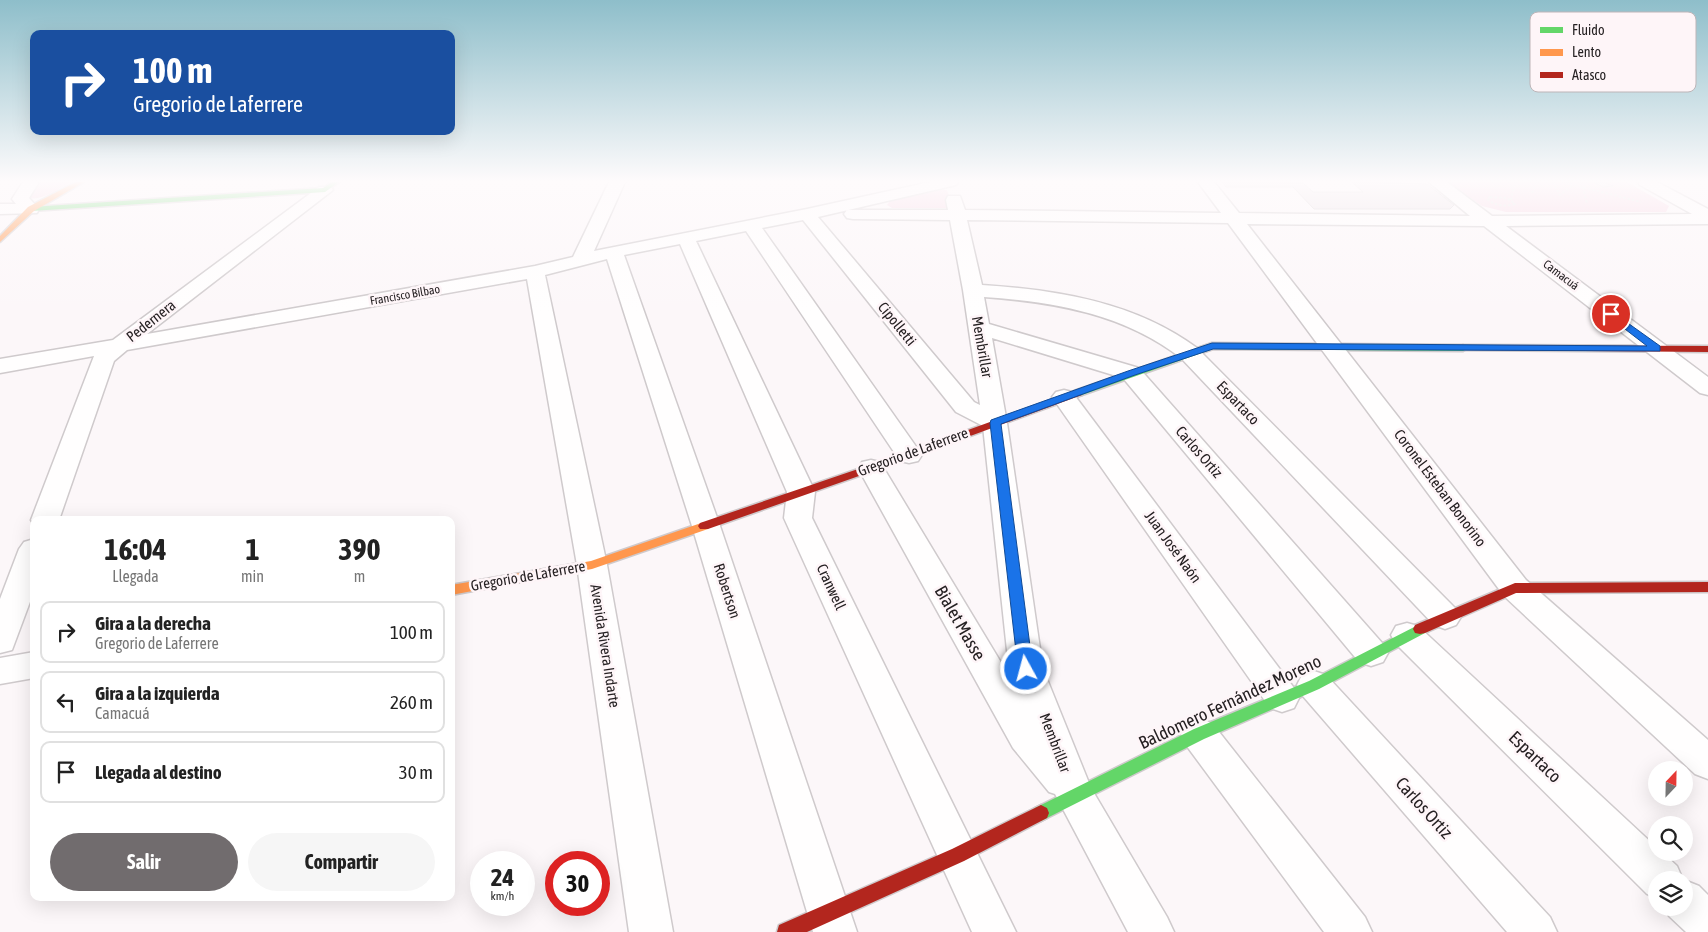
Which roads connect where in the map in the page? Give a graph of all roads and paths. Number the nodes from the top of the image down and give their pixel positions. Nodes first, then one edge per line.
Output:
1 (15, 225) edge
2 (279, 225) edge
3 (597, 225) edge
4 (744, 225) edge
5 (752, 225) edge
6 (816, 225) edge
7 (960, 225) edge
8 (1239, 225) edge
9 (1495, 225) edge
10 (686, 238) junction
11 (0, 240) edge
12 (614, 252) junction
13 (580, 262) junction
14 (535, 272) junction
15 (973, 290) junction
16 (978, 327) junction
17 (120, 345) junction
18 (1332, 348) junction
19 (1657, 348) junction
20 (1708, 349) edge
21 (1189, 353) junction
22 (0, 366) edge
23 (1131, 373) junction
24 (1708, 388) edge
25 (1064, 397) junction
26 (995, 423) junction
27 (909, 455) junction
28 (871, 468) junction
29 (802, 492) junction
30 (46, 516) edge
31 (706, 526) junction
32 (30, 560) edge
33 (592, 565) junction
34 (1708, 587) edge
35 (1515, 588) junction
36 (455, 589) edge
37 (1445, 617) junction
38 (1407, 635) junction
39 (0, 641) edge
40 (1371, 653) junction
41 (30, 666) edge
42 (0, 671) edge
43 (1298, 691) junction
44 (1199, 734) junction
45 (1708, 763) edge
46 (1075, 796) junction
47 (958, 855) junction
48 (1653, 871) edge
49 (1693, 910) edge
50 (832, 922) edge
51 (1708, 924) edge
52 (650, 932) edge
53 (786, 932) edge
54 (994, 932) edge
55 (1152, 932) edge
56 (1350, 932) edge
57 (1535, 932) edge

1 - 11 street
2 - 17 street, Pedernera
3 - 13 street
4 - 10 street, Francisco Bilbao
5 - 27 street
6 - 26 street, Cipolletti
7 - 15 street, Membrillar
8 - 18 street, Coronel Esteban Bonorino
9 - 19 street, Camacuá
10 - 12 street, Francisco Bilbao
10 - 29 street
12 - 13 street, Francisco Bilbao
12 - 31 street, Robertson
13 - 14 street, Francisco Bilbao
14 - 17 street, Francisco Bilbao
14 - 33 street, Avenida Rivera Indarte
15 - 16 street, Membrillar
15 - 21 street, Espartaco
16 - 23 street
16 - 26 street, Membrillar
17 - 22 street, Francisco Bilbao
17 - 30 street, Pedernera
18 - 19 street, Gregorio de Laferrere
18 - 21 street, Gregorio de Laferrere
18 - 35 street, Coronel Esteban Bonorino
19 - 20 street, Gregorio de Laferrere
19 - 24 street, Camacuá
21 - 23 street, Gregorio de Laferrere
21 - 37 street, Espartaco
23 - 25 street, Gregorio de Laferrere
23 - 40 street, Carlos Ortiz
25 - 26 street, Gregorio de Laferrere
25 - 43 street, Juan José Naón
26 - 27 street, Gregorio de Laferrere
26 - 46 street, Membrillar
27 - 28 street, Gregorio de Laferrere
28 - 29 street, Gregorio de Laferrere
28 - 46 street, Bialet Masse
29 - 31 street, Gregorio de Laferrere
29 - 47 street, Cranwell
31 - 33 street, Gregorio de Laferrere
31 - 50 street, Robertson
32 - 39 street
33 - 36 street, Gregorio de Laferrere
33 - 52 street, Avenida Rivera Indarte
34 - 35 street, Baldomero Fernández Moreno
35 - 37 street, Baldomero Fernández Moreno
35 - 45 street, Coronel Esteban Bonorino
37 - 38 street, Baldomero Fernández Moreno
38 - 40 street, Baldomero Fernández Moreno
38 - 48 street, Espartaco
40 - 43 street, Baldomero Fernández Moreno
41 - 42 street
43 - 44 street, Baldomero Fernández Moreno
43 - 57 street, Carlos Ortiz
44 - 46 street, Baldomero Fernández Moreno
44 - 56 street
46 - 47 street, Baldomero Fernández Moreno
46 - 55 street, Membrillar
47 - 50 street, Baldomero Fernández Moreno
47 - 54 street, Cranwell
49 - 51 street
50 - 53 street, Baldomero Fernández Moreno

